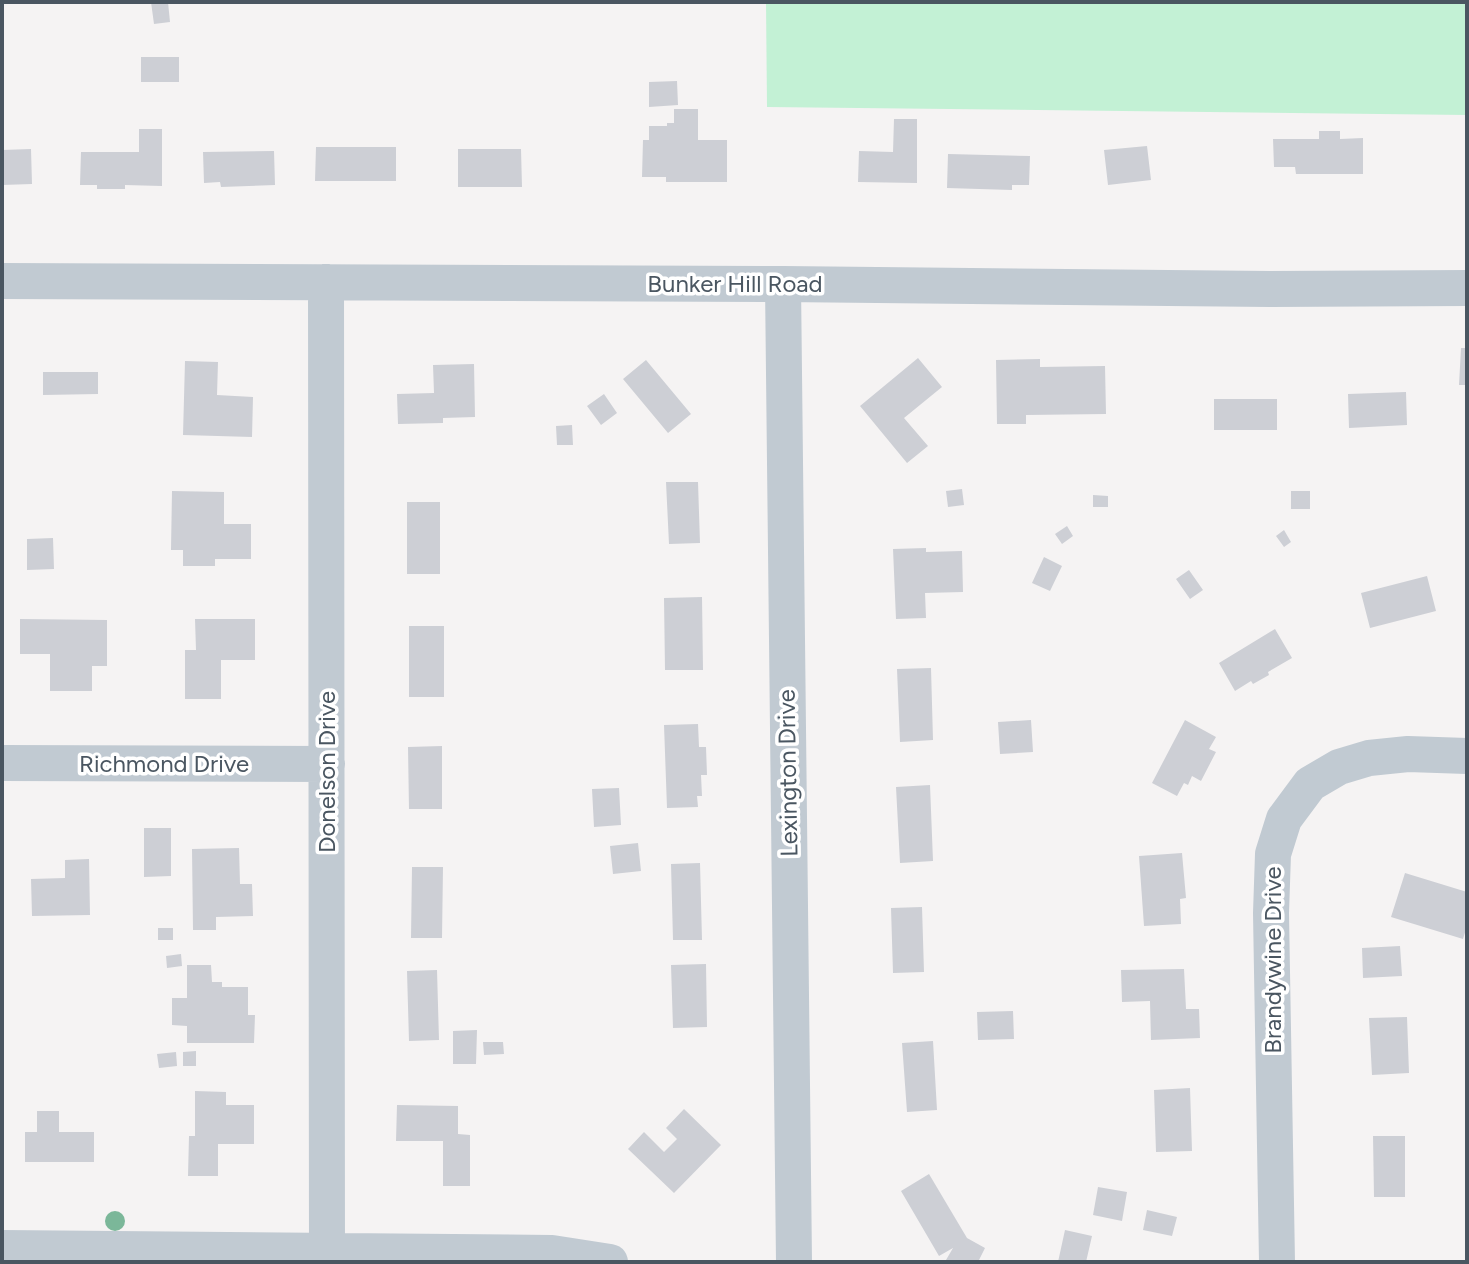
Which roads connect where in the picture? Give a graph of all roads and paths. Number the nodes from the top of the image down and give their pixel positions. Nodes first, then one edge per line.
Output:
1 (2, 281) edge
2 (326, 282) junction
3 (783, 284) junction
4 (1467, 288) edge
5 (1467, 756) edge
6 (2, 763) edge
7 (327, 764) junction
8 (2, 1248) edge
9 (327, 1256) edge
10 (610, 1262) edge
11 (794, 1262) edge
12 (1277, 1262) edge

1 - 2 street, Bunker Hill Road
2 - 3 street, Bunker Hill Road
2 - 7 street, Donelson Drive
3 - 4 street, Bunker Hill Road
3 - 11 street, Lexington Drive
5 - 12 street, Brandywine Drive
6 - 7 street, Richmond Drive
7 - 9 street, Donelson Drive
8 - 9 street
9 - 10 street

